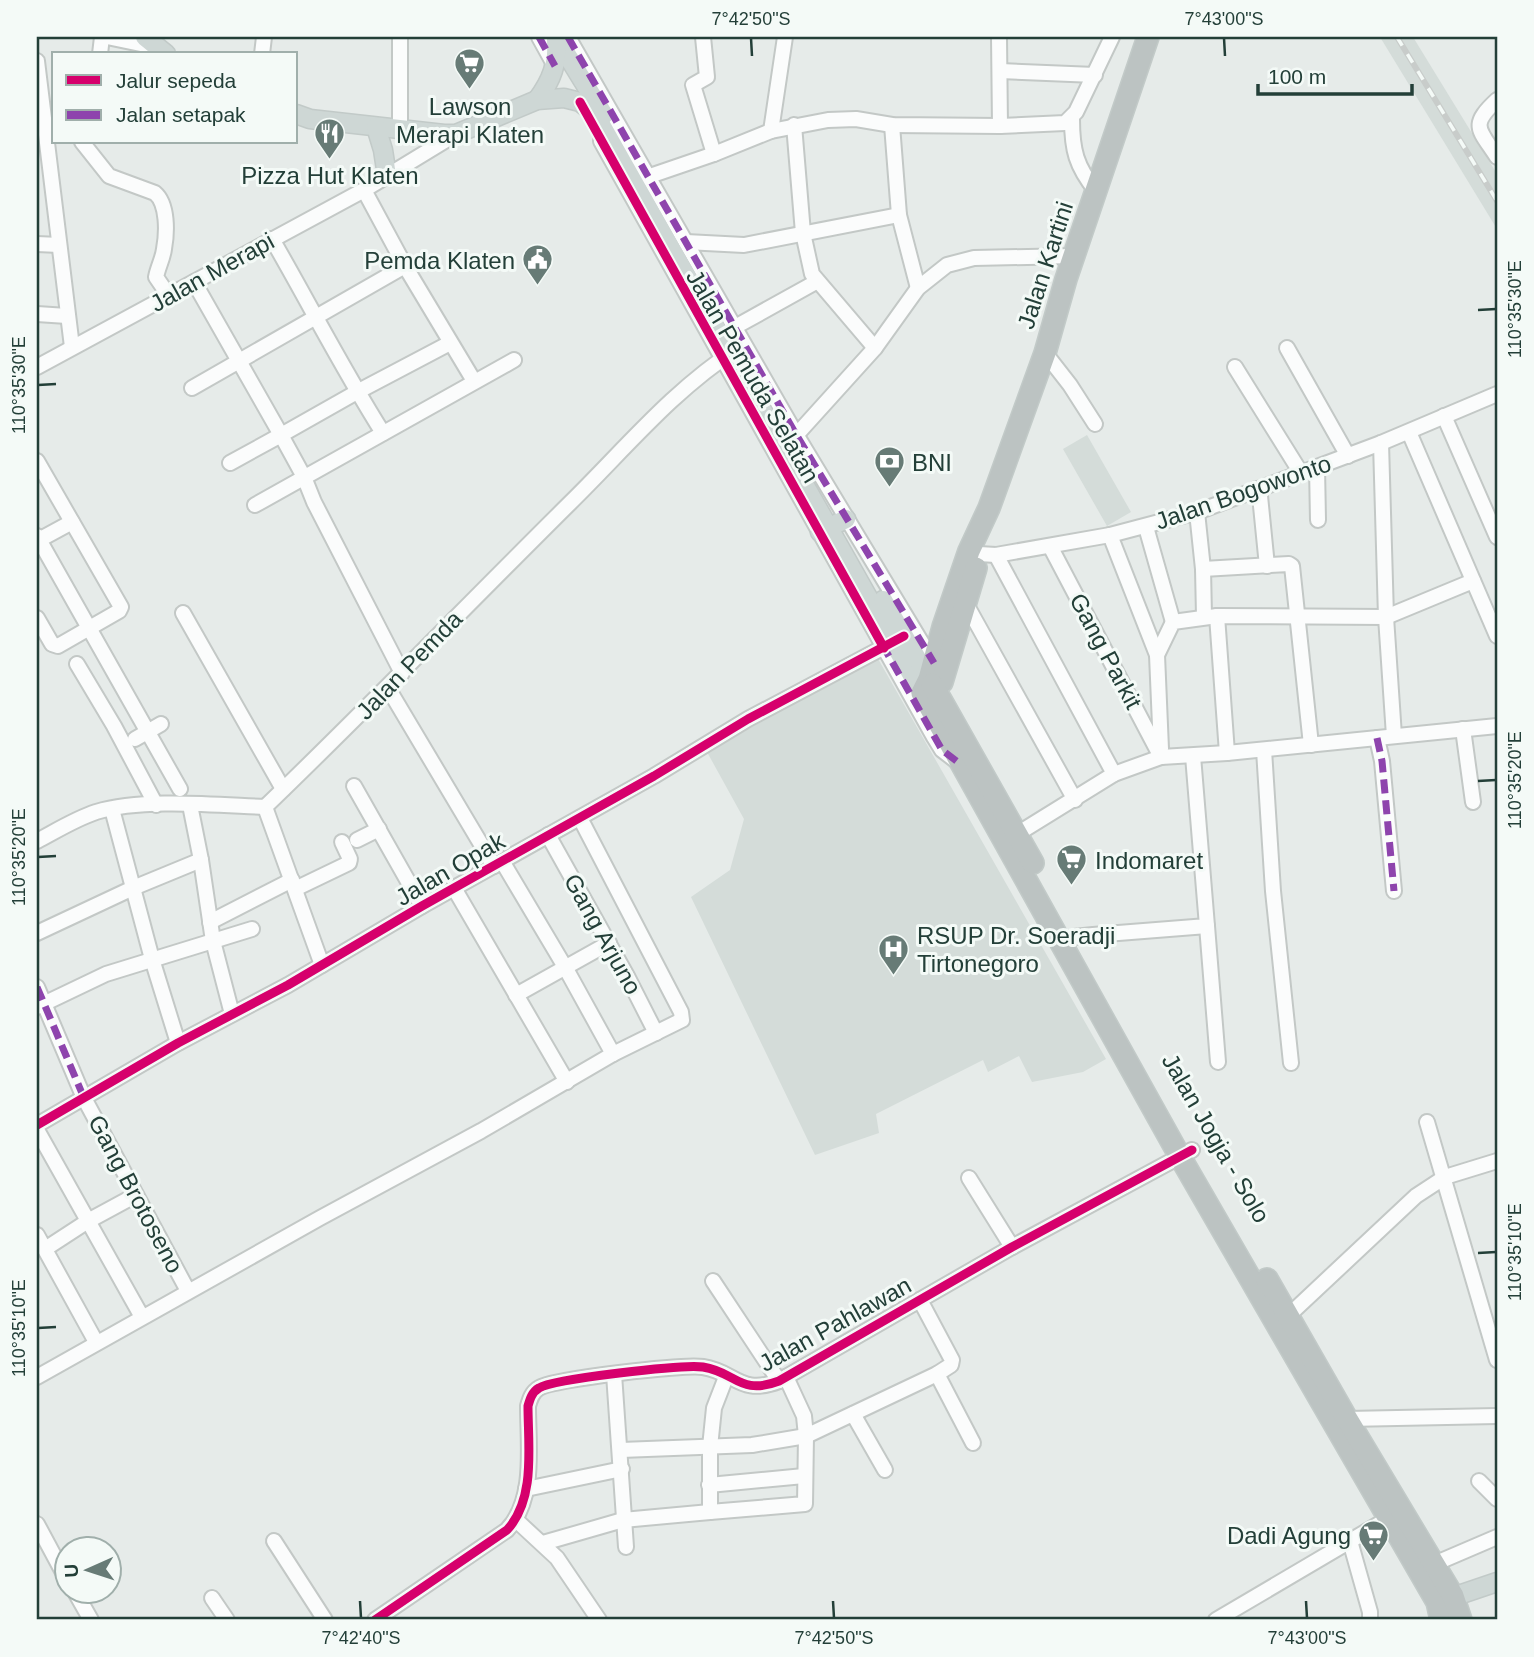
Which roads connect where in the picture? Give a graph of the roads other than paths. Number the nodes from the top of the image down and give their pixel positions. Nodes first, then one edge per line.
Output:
1 (105, 37) edge
2 (400, 37) edge
3 (538, 37) edge
4 (556, 37) edge
5 (568, 37) edge
6 (703, 37) edge
7 (785, 37) edge
8 (999, 37) edge
9 (1112, 37) edge
10 (1147, 37) edge
11 (156, 46) edge
12 (37, 61) edge
13 (555, 66) junction
14 (1000, 71) junction
15 (1095, 75) junction
16 (537, 100) junction
17 (1497, 100) edge
18 (580, 102) junction
19 (298, 115) edge
20 (1072, 119) junction
21 (45, 124) edge
22 (794, 125) junction
23 (892, 125) junction
24 (1000, 126) junction
25 (376, 127) junction
26 (400, 130) junction
27 (771, 131) junction
28 (456, 134) junction
29 (84, 144) edge
30 (714, 154) junction
31 (1497, 158) edge
32 (387, 176) junction
33 (640, 179) junction
34 (37, 187) edge
35 (53, 188) junction
36 (364, 190) junction
37 (1096, 191) junction
38 (899, 215) junction
39 (803, 233) junction
40 (272, 239) junction
41 (686, 242) junction
42 (37, 244) edge
43 (59, 245) junction
44 (1074, 256) junction
45 (405, 265) junction
46 (194, 282) junction
47 (816, 282) junction
48 (918, 288) junction
49 (169, 296) junction
50 (37, 314) edge
51 (67, 316) junction
52 (316, 316) junction
53 (719, 326) junction
54 (450, 343) junction
55 (72, 347) junction
56 (875, 348) junction
57 (1287, 348) dead end
58 (1045, 353) junction
59 (730, 354) junction
60 (240, 360) junction
61 (514, 360) dead end
62 (37, 367) edge
63 (1235, 367) dead end
64 (474, 381) junction
65 (192, 388) dead end
66 (357, 392) junction
67 (1497, 394) edge
68 (1444, 416) junction
69 (1095, 424) dead end
70 (1409, 432) junction
71 (383, 433) junction
72 (281, 435) junction
73 (791, 442) junction
74 (1381, 443) junction
75 (1348, 456) junction
76 (37, 461) edge
77 (230, 463) dead end
78 (1317, 467) junction
79 (1301, 473) junction
80 (304, 477) junction
81 (1256, 489) junction
82 (255, 505) dead end
83 (989, 508) junction
84 (1197, 512) junction
85 (1318, 520) dead end
86 (72, 522) junction
87 (833, 525) junction
88 (1146, 527) junction
89 (1110, 536) junction
90 (1497, 537) edge
91 (37, 539) edge
92 (1050, 546) junction
93 (988, 555) junction
94 (1267, 566) junction
95 (1203, 569) junction
96 (1473, 581) junction
97 (966, 604) junction
98 (183, 613) dead end
99 (1211, 616) junction
100 (1298, 616) junction
101 (1386, 617) junction
102 (37, 618) edge
103 (1173, 622) junction
104 (88, 629) junction
105 (1497, 636) edge
106 (894, 643) junction
107 (1157, 654) junction
108 (77, 664) dead end
109 (402, 673) junction
110 (933, 683) junction
111 (388, 688) junction
112 (161, 724) dead end
113 (1497, 726) edge
114 (1463, 729) junction
115 (141, 735) junction
116 (1394, 736) junction
117 (1377, 738) junction
118 (1311, 746) junction
119 (1264, 750) junction
120 (1227, 753) junction
121 (1161, 755) junction
122 (1193, 756) junction
123 (959, 763) junction
124 (1114, 775) junction
125 (354, 786) dead end
126 (180, 789) dead end
127 (283, 789) junction
128 (1075, 800) junction
129 (1473, 802) dead end
130 (156, 805) junction
131 (190, 805) junction
132 (265, 807) junction
133 (112, 809) junction
134 (580, 818) junction
135 (379, 829) junction
136 (1017, 834) junction
137 (548, 835) junction
138 (37, 841) edge
139 (357, 841) dead end
140 (342, 842) dead end
141 (201, 860) junction
142 (498, 863) junction
143 (293, 885) junction
144 (133, 888) junction
145 (454, 888) junction
146 (1394, 891) dead end
147 (422, 906) junction
148 (210, 922) junction
149 (1207, 926) junction
150 (251, 929) dead end
151 (37, 933) edge
152 (1069, 941) junction
153 (213, 942) junction
154 (609, 943) junction
155 (152, 959) junction
156 (322, 965) junction
157 (565, 967) junction
158 (37, 987) edge
159 (516, 995) junction
160 (40, 1006) edge
161 (232, 1014) junction
162 (656, 1034) junction
163 (178, 1043) junction
164 (613, 1054) junction
165 (1218, 1062) dead end
166 (1291, 1063) dead end
167 (566, 1082) junction
168 (84, 1098) junction
169 (1427, 1122) dead end
170 (37, 1128) edge
171 (1186, 1153) junction
172 (1497, 1161) edge
173 (1445, 1177) junction
174 (970, 1178) dead end
175 (136, 1195) junction
176 (88, 1221) junction
177 (37, 1235) edge
178 (1012, 1247) junction
179 (45, 1249) junction
180 (713, 1281) dead end
181 (188, 1291) junction
182 (920, 1300) junction
183 (1288, 1316) junction
184 (142, 1317) junction
185 (96, 1342) junction
186 (1497, 1360) edge
187 (614, 1374) junction
188 (937, 1374) junction
189 (37, 1377) edge
190 (726, 1377) junction
191 (783, 1379) junction
192 (853, 1415) junction
193 (1497, 1416) edge
194 (1347, 1419) junction
195 (806, 1436) junction
196 (973, 1443) dead end
197 (710, 1447) junction
198 (621, 1450) junction
199 (622, 1469) junction
200 (885, 1471) dead end
201 (804, 1476) junction
202 (1479, 1481) dead end
203 (709, 1485) junction
204 (526, 1489) junction
205 (1497, 1499) edge
206 (710, 1512) junction
207 (1395, 1515) junction
208 (516, 1520) junction
209 (623, 1520) junction
210 (37, 1524) edge
211 (1497, 1536) edge
212 (274, 1541) dead end
213 (1350, 1541) junction
214 (542, 1543) junction
215 (626, 1546) dead end
216 (52, 1551) edge
217 (1434, 1564) junction
218 (1497, 1582) edge
219 (212, 1598) dead end
220 (82, 1604) edge
221 (1443, 1613) edge
222 (91, 1620) edge
223 (228, 1620) edge
224 (325, 1620) edge
225 (374, 1620) edge
226 (599, 1620) edge
227 (1216, 1620) edge
228 (1370, 1620) edge

1 - 11 street
2 - 26 street
3 - 13 street
4 - 13 main road
4 - 33 main road, Jalan Pemuda Selatan
5 - 33 street
6 - 30 street
7 - 27 street
8 - 14 street
9 - 15 street
10 - 37 highway, Jalan Kartini
12 - 21 street
13 - 16 main road
14 - 15 street
14 - 24 street
15 - 20 street
16 - 18 main road
16 - 28 main road
17 - 31 street
18 - 33 main road, Jalan Pemuda Selatan
18 - 53 street
19 - 25 main road
20 - 24 street
20 - 37 street
21 - 35 street
22 - 23 street
22 - 27 street
22 - 39 street
23 - 24 street
23 - 38 street
25 - 26 main road
25 - 32 main road
26 - 28 main road
27 - 30 street
28 - 32 street, Jalan Merapi
29 - 49 street
30 - 33 street
32 - 36 street, Jalan Merapi
33 - 41 street
33 - 53 main road, Jalan Pemuda Selatan
34 - 35 street
35 - 43 street
36 - 40 street, Jalan Merapi
36 - 45 street
37 - 44 highway, Jalan Kartini
38 - 39 street
38 - 48 street
39 - 41 street
39 - 47 street
40 - 46 street, Jalan Merapi
40 - 52 street
41 - 53 street
42 - 43 street
43 - 51 street
44 - 48 street
44 - 58 highway, Jalan Kartini
45 - 52 street
45 - 54 street
46 - 49 street, Jalan Merapi
46 - 60 street
47 - 53 street
47 - 56 street
48 - 56 street
49 - 55 street, Jalan Merapi
50 - 51 street
51 - 55 street
52 - 60 street
52 - 66 street
53 - 59 main road, Jalan Pemuda Selatan
53 - 73 street
54 - 64 street
54 - 66 street
55 - 62 street, Jalan Merapi
56 - 73 street
57 - 75 street
58 - 69 street
58 - 83 highway, Jalan Kartini
59 - 73 main road, Jalan Pemuda Selatan
59 - 87 street
59 - 109 street, Jalan Pemda
60 - 65 street
60 - 72 street
61 - 64 street
63 - 79 street
64 - 71 street
66 - 71 street
66 - 72 street
67 - 68 street, Jalan Bogowonto
68 - 70 street, Jalan Bogowonto
68 - 90 street
70 - 74 street, Jalan Bogowonto
70 - 96 street
71 - 80 street
72 - 77 street
72 - 80 street
73 - 87 main road, Jalan Pemuda Selatan
74 - 75 street, Jalan Bogowonto
74 - 101 street
75 - 78 street, Jalan Bogowonto
76 - 86 street
78 - 79 street, Jalan Bogowonto
78 - 85 street
79 - 81 street, Jalan Bogowonto
80 - 82 street
80 - 109 street
81 - 84 street, Jalan Bogowonto
81 - 94 street
83 - 93 highway, Jalan Kartini
83 - 110 highway, Jalan Kartini
84 - 88 street, Jalan Bogowonto
84 - 95 street
86 - 91 street
86 - 104 street
87 - 106 main road, Jalan Pemuda Selatan
87 - 110 street
88 - 89 street, Jalan Bogowonto
88 - 103 street
89 - 92 street, Jalan Bogowonto
89 - 107 street
91 - 104 street
92 - 93 street, Jalan Bogowonto
92 - 121 street, Gang Parkit
93 - 97 highway, Jalan Kartini
93 - 124 street
94 - 95 street
94 - 100 street
95 - 99 street
96 - 101 street
96 - 105 street
97 - 110 highway, Jalan Kartini
97 - 128 street
98 - 127 street
99 - 100 street
99 - 103 street
99 - 120 street
100 - 101 street
100 - 118 street
101 - 116 street
102 - 104 street
103 - 107 street
104 - 115 street
106 - 110 main road, Jalan Pemuda Selatan
106 - 123 street
106 - 134 street, Jalan Opak
107 - 121 street
108 - 130 street
109 - 111 street, Jalan Pemda
110 - 123 highway, Jalan Jogja - Solo
110 - 136 highway, Jalan Jogja - Solo
111 - 127 street, Jalan Pemda
111 - 142 street
112 - 115 street
113 - 114 street
114 - 116 street
114 - 129 street
115 - 126 street
116 - 117 street
117 - 118 street
117 - 146 street
118 - 119 street
119 - 120 street
119 - 166 street
120 - 122 street
121 - 122 street
121 - 124 street
122 - 149 street
123 - 152 highway, Jalan Jogja - Solo
124 - 128 street
125 - 135 street
127 - 132 street, Jalan Pemda
128 - 136 street
130 - 131 street
130 - 133 street
131 - 132 street
131 - 141 street
132 - 143 street
133 - 138 street
133 - 144 street
134 - 137 street, Jalan Opak
134 - 162 street
135 - 139 street
135 - 147 street
136 - 152 highway, Jalan Jogja - Solo
137 - 142 street, Jalan Opak
137 - 154 street, Gang Arjuno
140 - 143 street
141 - 144 street
141 - 148 street
142 - 145 street, Jalan Opak
142 - 157 street
143 - 148 street
143 - 156 street
144 - 151 street
144 - 155 street
145 - 147 street, Jalan Opak
145 - 159 street
147 - 156 street, Jalan Opak
148 - 153 street
149 - 152 street
149 - 165 street
150 - 153 street
152 - 171 highway, Jalan Jogja - Solo
153 - 155 street
153 - 161 street
154 - 157 street
154 - 162 street, Gang Arjuno
155 - 160 street
155 - 163 street
156 - 161 street, Jalan Opak
157 - 159 street
157 - 164 street
158 - 160 street, Gang Brotoseno
159 - 167 street
160 - 168 street, Gang Brotoseno
161 - 163 street, Jalan Opak
162 - 164 street
163 - 168 street, Jalan Opak
164 - 167 street
167 - 181 street
168 - 170 street, Jalan Opak
168 - 175 street, Gang Brotoseno
169 - 173 street
170 - 176 street
171 - 178 street, Jalan Pahlawan
171 - 183 highway, Jalan Jogja - Solo
171 - 207 highway, Jalan Jogja - Solo
172 - 173 street
173 - 183 street
173 - 186 street
174 - 178 street
175 - 176 street
175 - 181 street, Gang Brotoseno
176 - 179 street
176 - 184 street
177 - 179 street
178 - 182 street, Jalan Pahlawan
179 - 185 street
180 - 191 street
181 - 184 street
182 - 188 street
182 - 191 street, Jalan Pahlawan
183 - 194 highway, Jalan Jogja - Solo
184 - 185 street
185 - 189 street
187 - 190 street, Jalan Pahlawan
187 - 198 street
187 - 204 street, Jalan Pahlawan
188 - 192 street
188 - 196 street
190 - 191 street, Jalan Pahlawan
190 - 197 street
191 - 195 street
192 - 195 street
192 - 200 street
193 - 194 street
194 - 207 highway, Jalan Jogja - Solo
195 - 197 street
195 - 201 street
197 - 198 street
197 - 203 street
198 - 199 street
199 - 204 street
199 - 209 street
201 - 203 street
201 - 206 street
202 - 205 street
203 - 206 street
204 - 208 street, Jalan Pahlawan
206 - 209 street
207 - 213 street
207 - 217 highway, Jalan Jogja - Solo
207 - 221 highway, Jalan Jogja - Solo
208 - 214 street
208 - 225 street
209 - 214 street
209 - 215 street
210 - 216 street
211 - 217 street
212 - 224 street
213 - 227 street
213 - 228 street
214 - 226 street
217 - 221 highway, Jalan Jogja - Solo
218 - 221 main road
219 - 223 street
220 - 222 street

